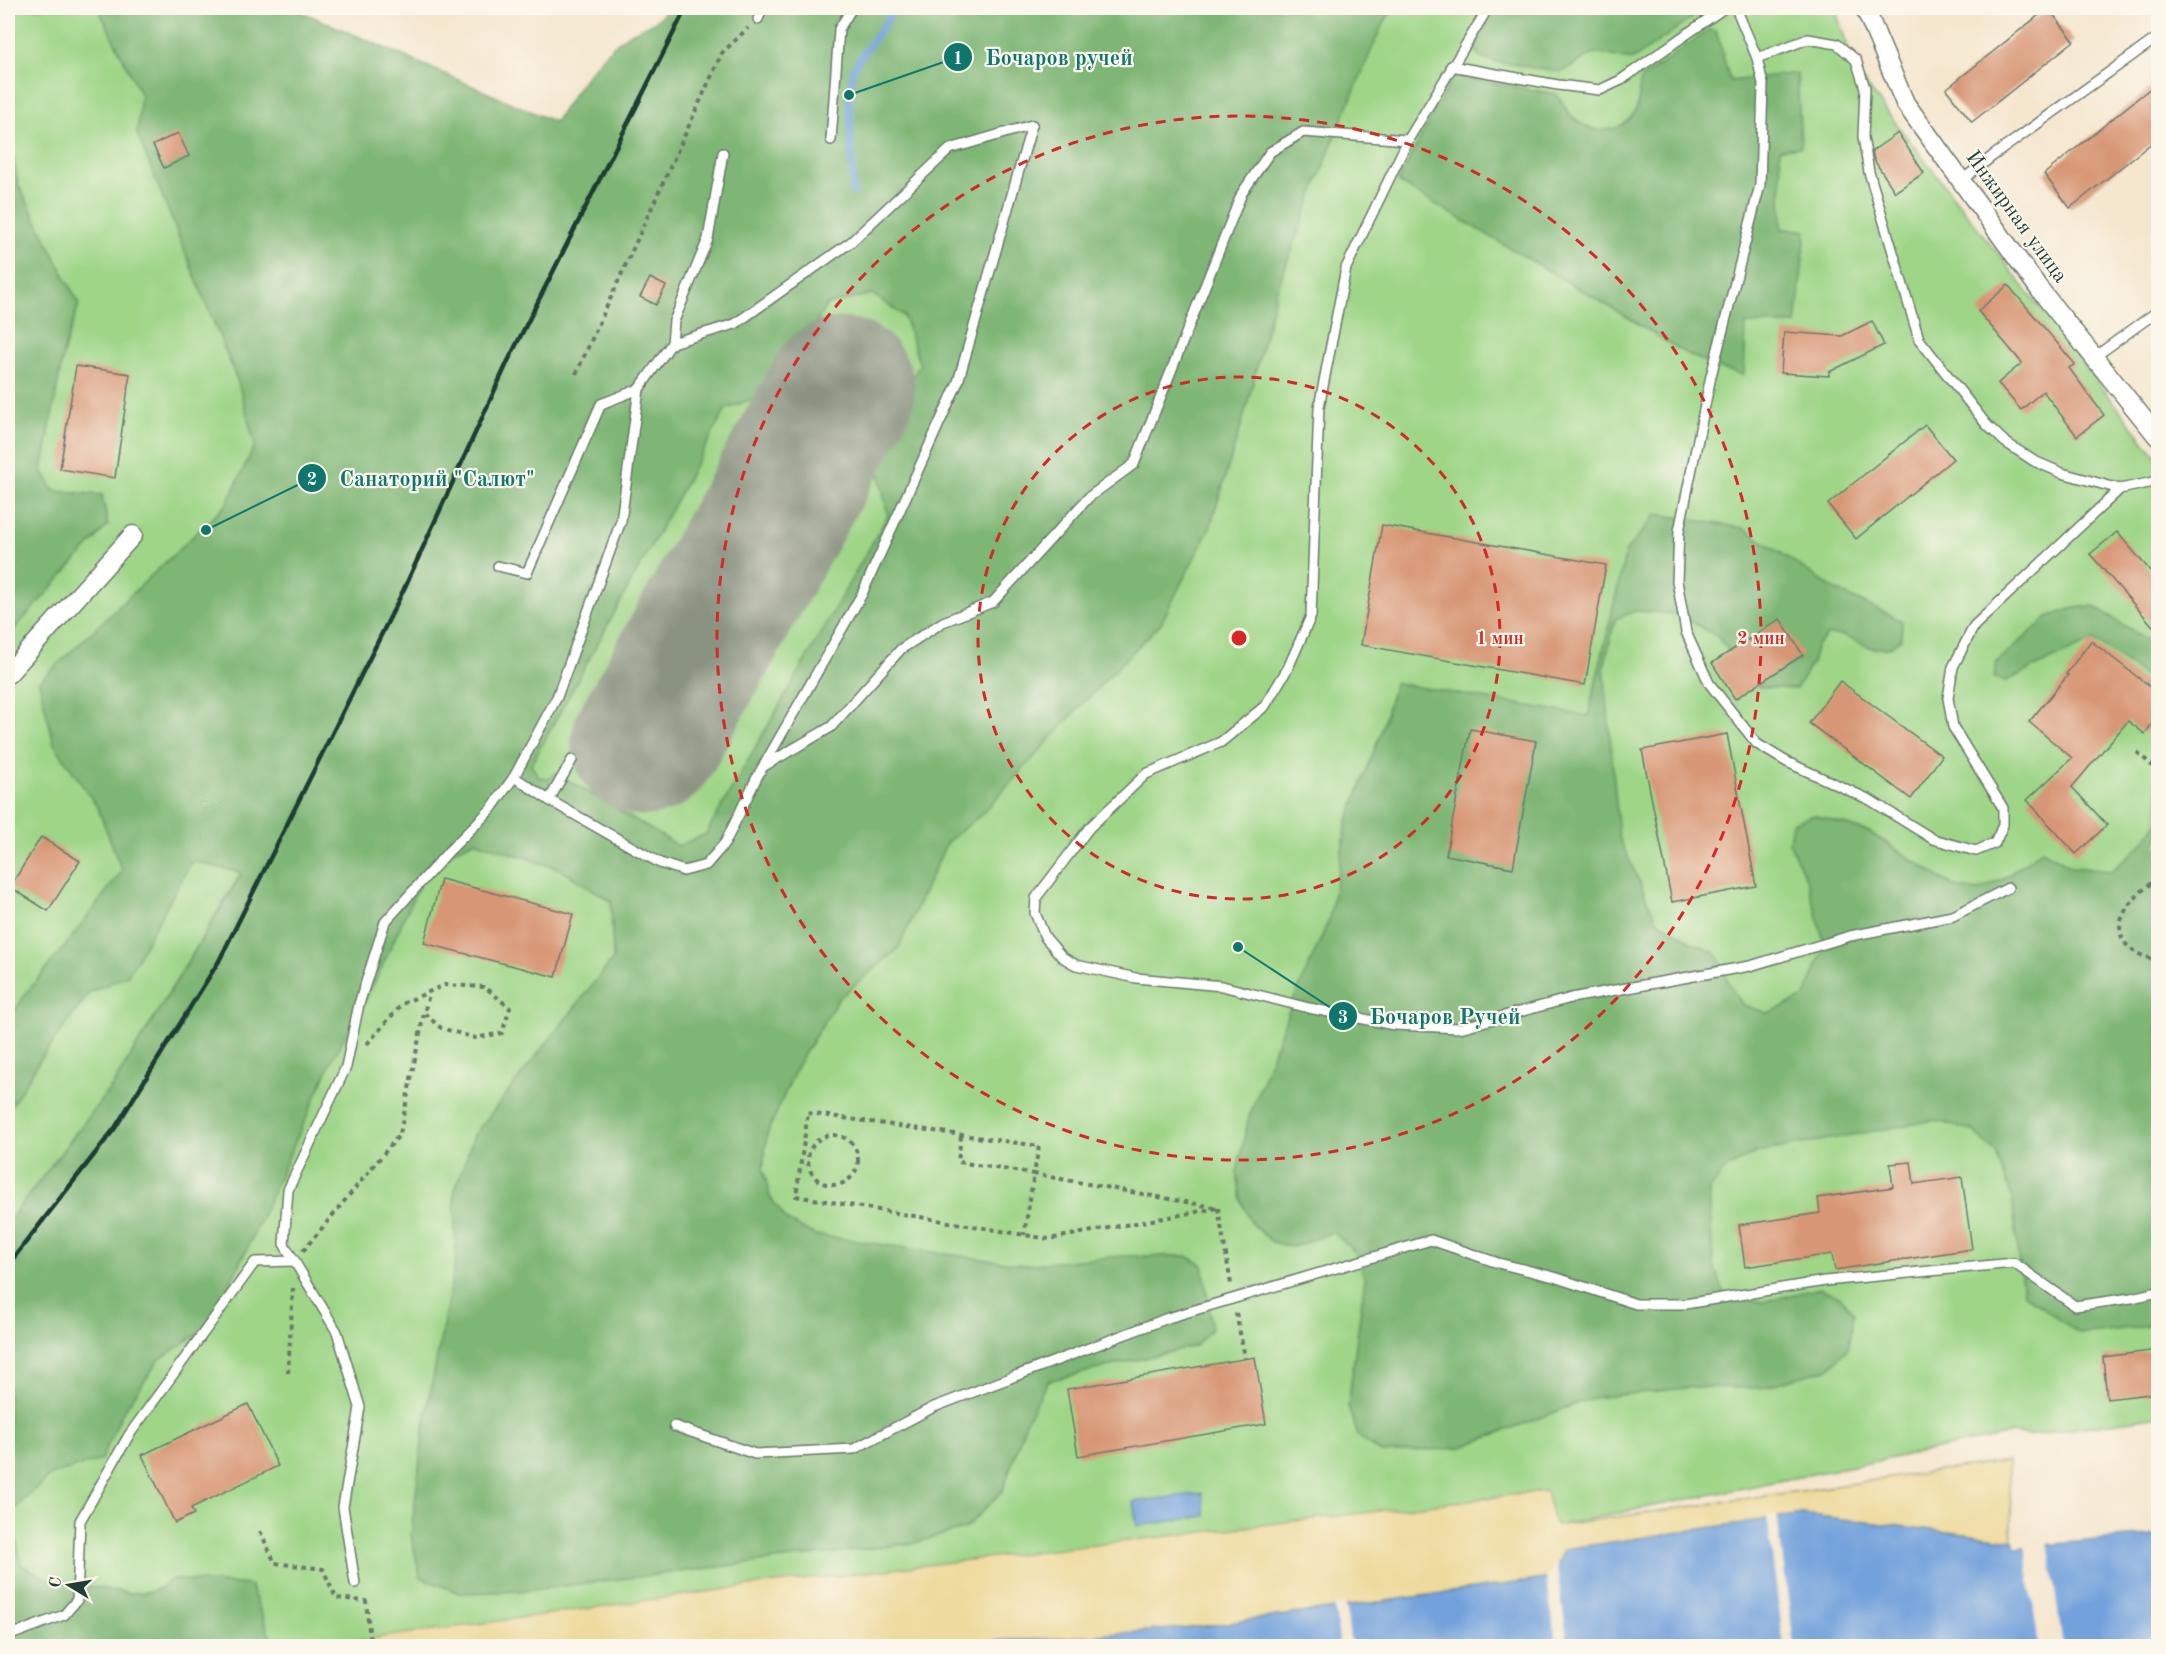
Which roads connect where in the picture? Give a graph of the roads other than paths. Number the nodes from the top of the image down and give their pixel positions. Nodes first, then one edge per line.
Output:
1 (763, 8) edge
2 (852, 8) edge
3 (1488, 8) edge
4 (1724, 8) edge
5 (1736, 8) edge
6 (1865, 8) edge
7 (758, 19) road end
8 (2158, 38) edge
9 (1757, 58) junction
10 (1451, 66) junction
11 (831, 140) dead end
12 (1408, 140) junction
13 (723, 153) dead end
14 (1962, 180) junction
15 (2158, 311) edge
16 (672, 343) junction
17 (2093, 358) junction
18 (639, 389) junction
19 (2158, 437) edge
20 (2158, 481) edge
21 (2120, 489) junction
22 (133, 535) dead end
23 (498, 566) dead end
24 (8, 674) edge
25 (572, 760) dead end
26 (764, 766) junction
27 (514, 777) junction
28 (549, 800) junction
29 (2008, 888) dead end
30 (295, 1261) junction
31 (2158, 1292) edge
32 (674, 1426) dead end
33 (355, 1583) dead end
34 (8, 1636) edge

1 - 7 lane
2 - 11 lane
3 - 10 lane
4 - 10 lane
5 - 9 lane
6 - 14 street, Инжирная улица
8 - 14 lane
9 - 21 lane
9 - 21 lane
10 - 12 lane
12 - 26 lane
12 - 29 lane
13 - 16 lane
14 - 17 street, Инжирная улица
15 - 17 lane
16 - 18 lane
16 - 26 lane
17 - 19 street, Инжирная улица
18 - 23 lane
18 - 27 lane
20 - 21 lane
22 - 24 street
25 - 28 lane
26 - 28 lane
27 - 28 lane
27 - 30 lane
30 - 33 lane
30 - 34 lane
31 - 32 lane

